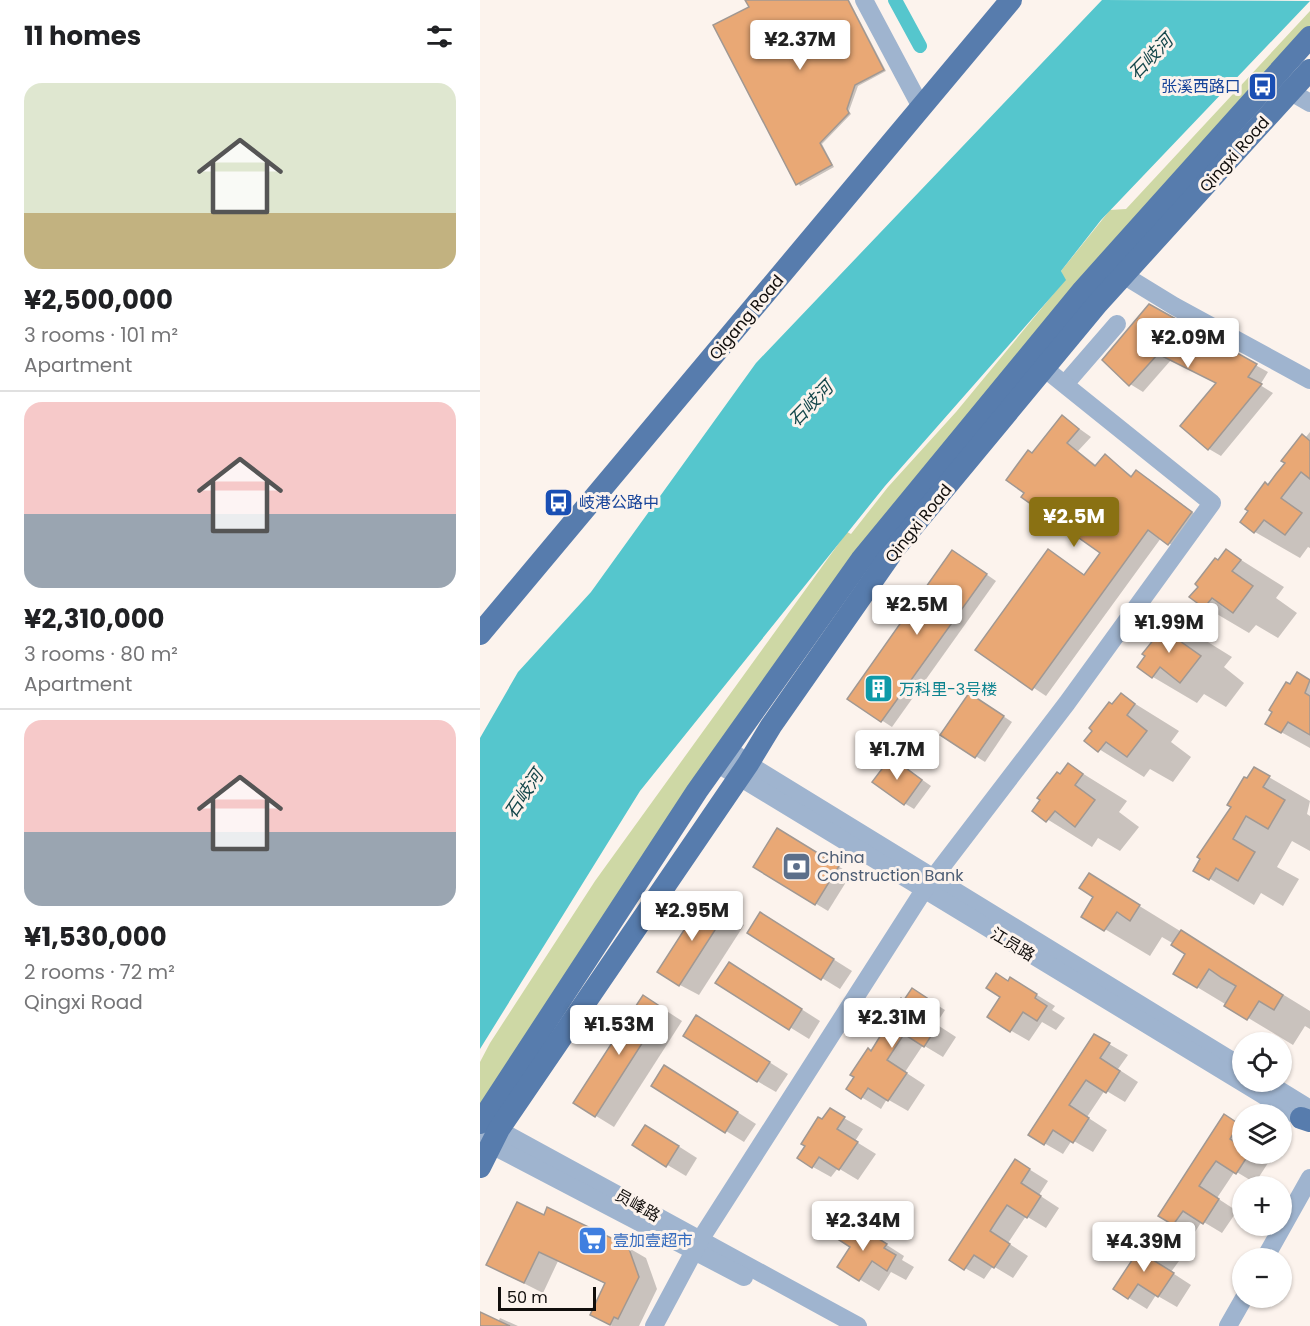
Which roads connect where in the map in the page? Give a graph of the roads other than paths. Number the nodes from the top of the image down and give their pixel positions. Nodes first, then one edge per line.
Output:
1 (864, 0) edge
2 (992, 0) edge
3 (1011, 0) edge
4 (1310, 37) edge
5 (1310, 70) edge
6 (1275, 74) junction
7 (1300, 98) edge
8 (918, 101) junction
9 (1114, 270) junction
10 (1117, 324) dead end
11 (1044, 368) junction
12 (1310, 380) edge
13 (1065, 384) junction
14 (480, 610) edge
15 (480, 634) edge
16 (724, 756) junction
17 (743, 771) junction
18 (929, 884) junction
19 (1232, 1061) edge
20 (1279, 1092) edge
21 (1307, 1114) edge
22 (486, 1131) edge
23 (480, 1167) edge
24 (1310, 1178) edge
25 (696, 1245) junction
26 (1272, 1248) edge
27 (1238, 1308) edge
28 (654, 1326) edge
29 (842, 1326) edge
30 (858, 1326) edge
31 (1228, 1326) edge

1 - 8 street
2 - 8 main road, Qigang Road
3 - 8 main road, Qigang Road
4 - 6 main road, Qingxi Road
5 - 7 main road, Qingxi Road
6 - 7 street
6 - 9 main road, Qingxi Road
7 - 9 main road, Qingxi Road
8 - 14 main road, Qigang Road
8 - 15 main road, Qigang Road
9 - 11 main road, Qingxi Road
9 - 12 street
9 - 16 main road, Qingxi Road
10 - 13 street
11 - 13 street
11 - 17 main road, Qingxi Road
13 - 18 street
16 - 17 street, 江员路
16 - 22 main road, Qingxi Road
17 - 18 street, 江员路
17 - 22 main road, Qingxi Road
18 - 19 street, 江员路
18 - 21 street, 江员路
18 - 25 street
20 - 21 street, 江员路
22 - 23 main road, Qingxi Road
22 - 25 street, 员峰路
24 - 26 street
25 - 28 street
25 - 29 street, 员峰路
25 - 30 street, 员峰路
27 - 31 street

